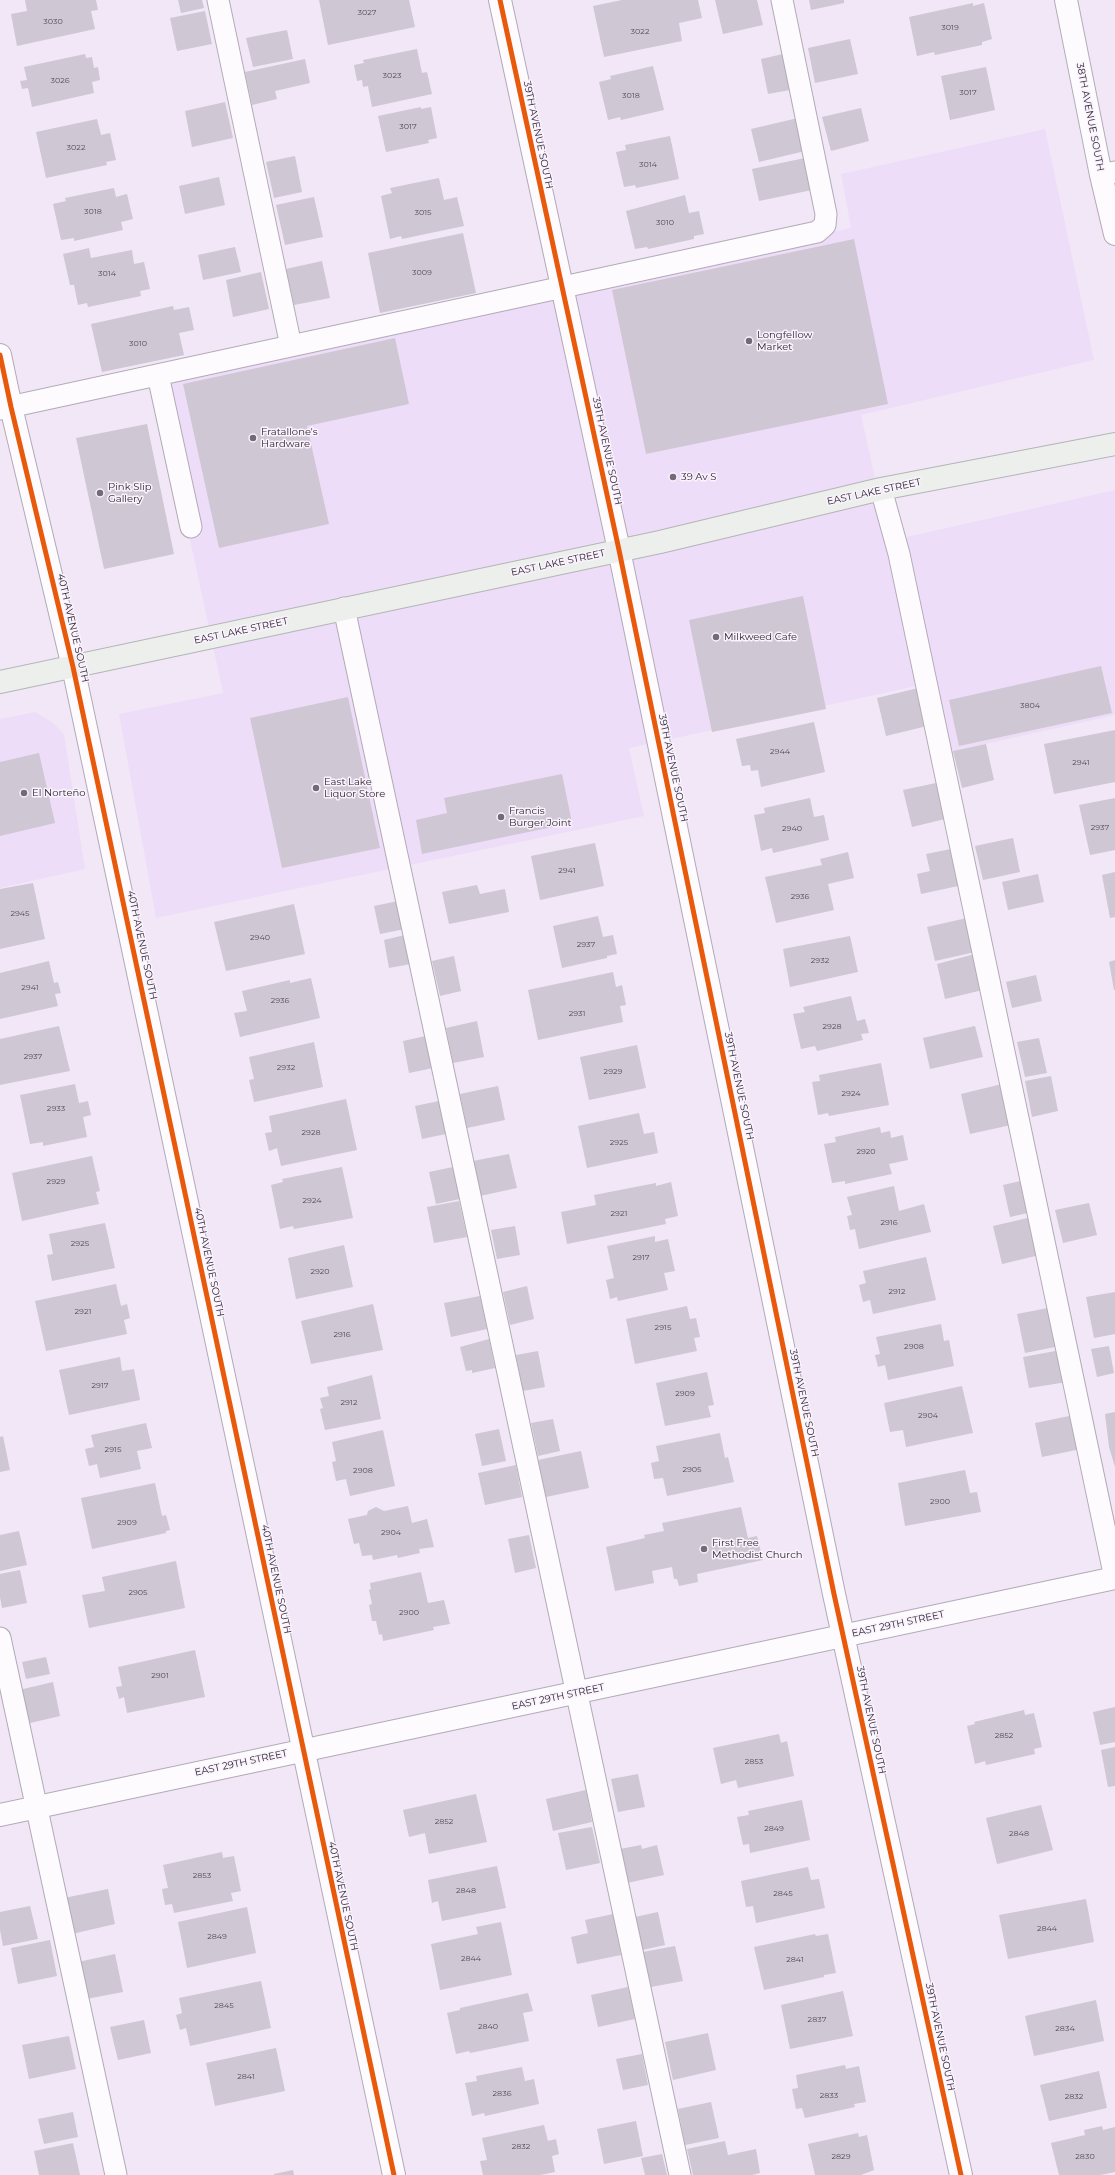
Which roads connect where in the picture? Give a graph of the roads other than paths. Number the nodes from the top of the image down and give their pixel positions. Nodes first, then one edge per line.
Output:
1 (218, 0) edge
2 (500, 0) edge
3 (782, 0) edge
4 (1066, 0) edge
5 (1108, 173) edge
6 (1115, 234) edge
7 (562, 289) junction
8 (290, 346) junction
9 (0, 355) edge
10 (158, 375) junction
11 (5, 408) edge
12 (1115, 444) edge
13 (881, 489) junction
14 (191, 527) dead end
15 (619, 550) junction
16 (344, 608) junction
17 (73, 667) junction
18 (0, 682) edge
19 (1115, 1578) edge
20 (843, 1636) junction
21 (0, 1638) edge
22 (576, 1693) junction
23 (303, 1750) junction
24 (37, 1807) junction
25 (0, 1815) edge
26 (116, 2175) edge
27 (394, 2175) edge
28 (680, 2175) edge
29 (960, 2175) edge

1 - 8 lane
2 - 7 street, 39TH AVENUE SOUTH
3 - 7 lane
4 - 5 street, 38TH AVENUE SOUTH
5 - 6 street, 38TH AVENUE SOUTH
7 - 8 lane
7 - 15 street, 39TH AVENUE SOUTH
8 - 10 lane
9 - 11 street, 40TH AVENUE SOUTH
10 - 11 lane
10 - 14 lane
11 - 17 street, 40TH AVENUE SOUTH
12 - 13 main road, EAST LAKE STREET
13 - 15 main road, EAST LAKE STREET
13 - 19 lane
15 - 16 main road, EAST LAKE STREET
15 - 20 street, 39TH AVENUE SOUTH
16 - 17 main road, EAST LAKE STREET
16 - 22 lane
17 - 18 main road, EAST LAKE STREET
17 - 23 street, 40TH AVENUE SOUTH
19 - 20 street, EAST 29TH STREET
20 - 22 street, EAST 29TH STREET
20 - 29 street, 39TH AVENUE SOUTH
21 - 24 lane
22 - 23 street, EAST 29TH STREET
22 - 28 lane
23 - 24 street, EAST 29TH STREET
23 - 27 street, 40TH AVENUE SOUTH
24 - 25 street, EAST 29TH STREET
24 - 26 lane

